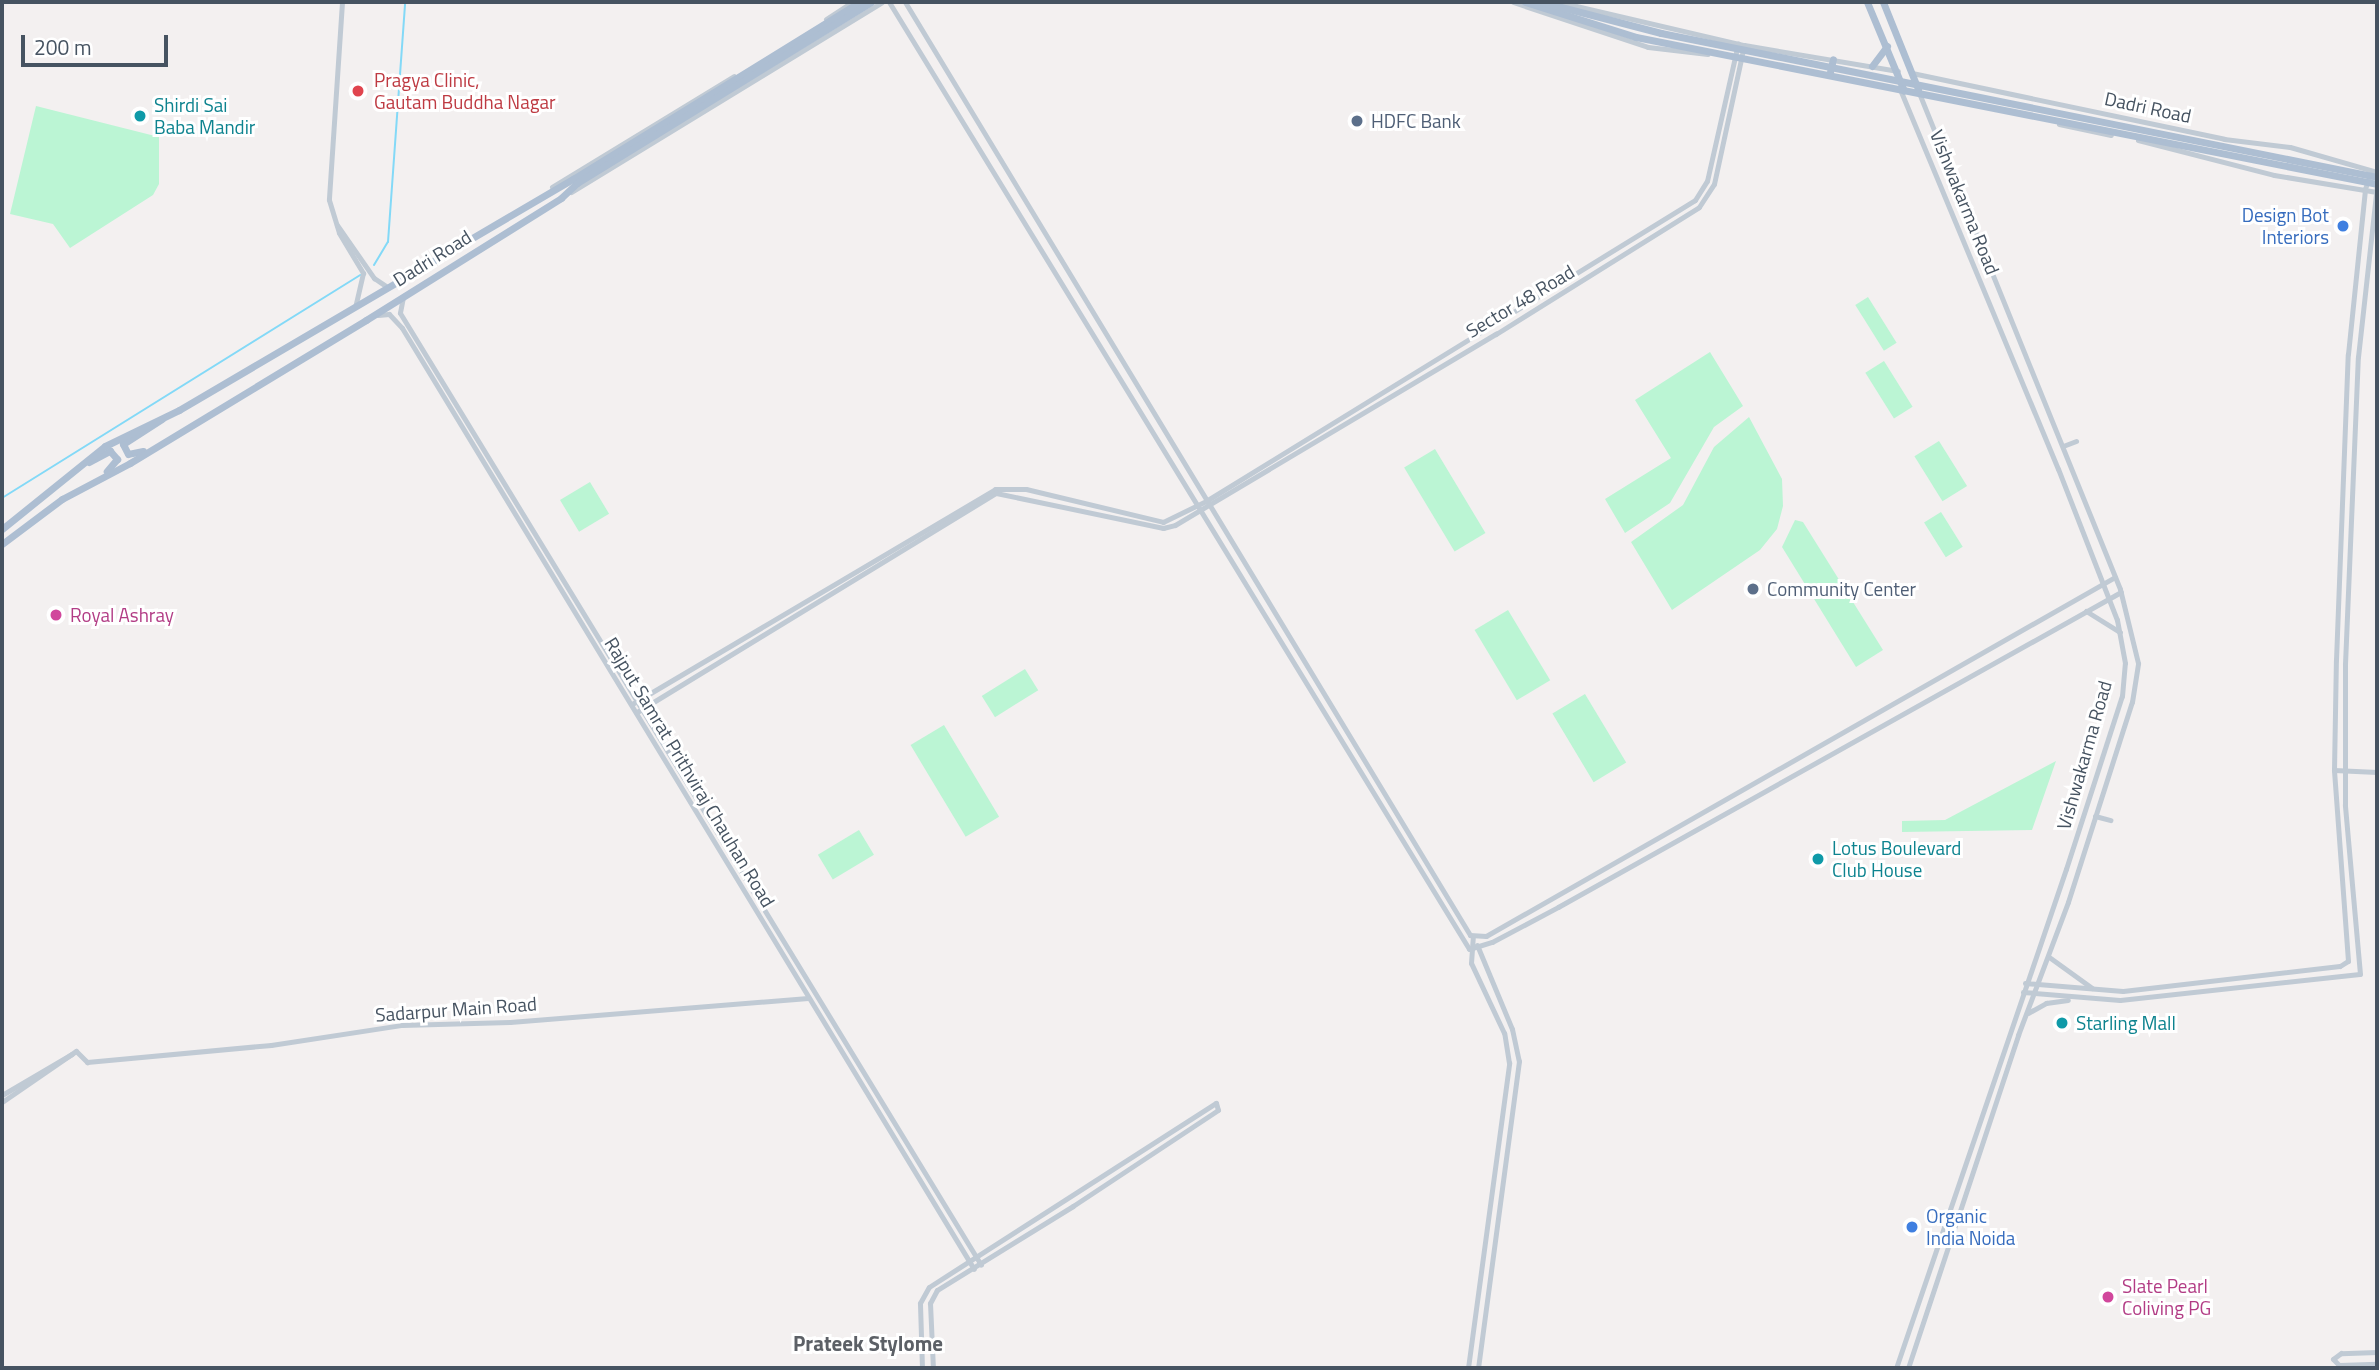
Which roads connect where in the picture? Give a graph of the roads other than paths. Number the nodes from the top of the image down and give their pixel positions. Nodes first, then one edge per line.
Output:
1 (342, 2) edge
2 (852, 2) edge
3 (860, 2) edge
4 (871, 2) edge
5 (882, 2) edge
6 (890, 2) edge
7 (905, 2) edge
8 (1513, 2) edge
9 (1525, 2) edge
10 (1542, 2) edge
11 (1559, 2) edge
12 (1867, 2) edge
13 (1883, 2) edge
14 (843, 8) junction
15 (850, 22) junction
16 (1741, 44) junction
17 (1887, 46) junction
18 (1738, 58) junction
19 (1833, 59) junction
20 (1872, 66) junction
21 (1898, 71) junction
22 (1912, 73) junction
23 (1829, 76) junction
24 (1904, 91) junction
25 (1919, 93) junction
26 (642, 129) junction
27 (652, 142) junction
28 (2374, 171) edge
29 (2377, 177) edge
30 (575, 181) junction
31 (552, 187) junction
32 (2377, 188) edge
33 (2365, 189) junction
34 (561, 198) junction
35 (337, 225) junction
36 (443, 252) junction
37 (452, 265) junction
38 (386, 286) junction
39 (407, 292) junction
40 (356, 304) junction
41 (366, 320) junction
42 (179, 410) junction
43 (2076, 441) dead end
44 (163, 442) junction
45 (2063, 446) junction
46 (73, 472) junction
47 (82, 488) junction
48 (1208, 504) junction
49 (1198, 509) junction
50 (2, 529) edge
51 (2, 544) edge
52 (2115, 577) junction
53 (2103, 584) junction
54 (2121, 592) junction
55 (2109, 599) junction
56 (2086, 611) junction
57 (2120, 632) junction
58 (635, 702) junction
59 (639, 710) junction
60 (2334, 770) junction
61 (2348, 771) junction
62 (2377, 772) edge
63 (2095, 816) junction
64 (2109, 820) dead end
65 (1475, 937) junction
66 (1477, 948) junction
67 (1469, 949) junction
68 (2049, 957) junction
69 (2025, 983) junction
70 (2039, 986) junction
71 (2095, 989) junction
72 (2023, 992) junction
73 (2036, 994) junction
74 (808, 998) junction
75 (2078, 999) junction
76 (2026, 1014) junction
77 (72, 1054) junction
78 (2, 1095) edge
79 (2, 1102) edge
80 (976, 1257) junction
81 (969, 1262) junction
82 (981, 1265) junction
83 (974, 1269) junction
84 (2377, 1352) edge
85 (2377, 1364) edge
86 (922, 1368) edge
87 (933, 1368) edge
88 (1468, 1368) edge
89 (1478, 1368) edge
90 (1896, 1368) edge
91 (1908, 1368) edge

1 - 35 street
2 - 14 street, Dadri Road
3 - 30 main road, bridge
4 - 30 main road, bridge
5 - 15 street, Dadri Road
6 - 49 street
7 - 48 street
8 - 18 street
9 - 32 main road, bridge
10 - 29 main road, bridge
11 - 16 street
12 - 17 main road, Vishwakarma Road
13 - 22 main road, Vishwakarma Road
14 - 15 street
14 - 26 street, Dadri Road
15 - 27 street, Dadri Road
16 - 18 street, Sector 48 Road
16 - 19 street
17 - 20 main road
17 - 21 main road, Vishwakarma Road
18 - 23 street
18 - 48 street, Sector 48 Road
19 - 20 street
19 - 23 main road
20 - 21 street
21 - 24 main road, Vishwakarma Road
22 - 25 main road, Vishwakarma Road
22 - 28 street, Dadri Road
23 - 24 street
24 - 53 street, Vishwakarma Road
25 - 33 street, Dadri Road
25 - 45 street, Vishwakarma Road
26 - 27 street
26 - 31 street, Dadri Road
27 - 34 street, Dadri Road
28 - 33 street
30 - 31 main road
30 - 34 main road
31 - 36 main road, Dadri Road
32 - 33 street, Dadri Road
32 - 61 street
33 - 60 street
34 - 37 main road, Dadri Road
35 - 38 street
35 - 40 street
36 - 37 main road
36 - 38 main road, Dadri Road
37 - 39 main road, Dadri Road
38 - 40 main road, Dadri Road
39 - 41 main road, Dadri Road
39 - 58 street, Rajput Samrat Prithviraj Chauhan Road
40 - 42 main road, Dadri Road
41 - 44 main road, Dadri Road
41 - 58 street, Rajput Samrat Prithviraj Chauhan Road
42 - 44 main road
42 - 46 main road, Dadri Road
43 - 45 street
44 - 47 main road, Dadri Road
45 - 52 street, Vishwakarma Road
46 - 47 main road
46 - 50 main road, Dadri Road
47 - 51 main road, Dadri Road
48 - 49 street, Sector 48 Road
48 - 65 street
49 - 58 street
49 - 59 street
49 - 67 street
52 - 53 street
52 - 54 street, Vishwakarma Road
53 - 55 street, Vishwakarma Road
53 - 65 street
54 - 55 street
54 - 63 street, Vishwakarma Road
55 - 56 street
55 - 57 street, Vishwakarma Road
56 - 57 street
56 - 66 street
57 - 69 street, Vishwakarma Road
58 - 59 street, Rajput Samrat Prithviraj Chauhan Road
59 - 74 street, Rajput Samrat Prithviraj Chauhan Road
59 - 80 street, Rajput Samrat Prithviraj Chauhan Road
60 - 61 street
60 - 71 street
61 - 62 street
61 - 75 street
63 - 64 street
63 - 68 street, Vishwakarma Road
65 - 66 street
65 - 67 street
66 - 67 street
66 - 89 street
67 - 88 street
68 - 70 street, Vishwakarma Road
68 - 71 street
69 - 70 street
69 - 72 street, Vishwakarma Road
70 - 71 street
70 - 73 street, Vishwakarma Road
72 - 73 street
72 - 90 street, Vishwakarma Road
73 - 75 street
73 - 76 street, Vishwakarma Road
74 - 77 street, Sadarpur Main Road
74 - 81 street, Rajput Samrat Prithviraj Chauhan Road
75 - 76 street
76 - 91 street, Vishwakarma Road
77 - 78 street
77 - 79 street
80 - 81 street
80 - 82 street, Rajput Samrat Prithviraj Chauhan Road
80 - 82 street
81 - 83 street, Rajput Samrat Prithviraj Chauhan Road
81 - 86 street
82 - 83 street
83 - 87 street
84 - 85 street

